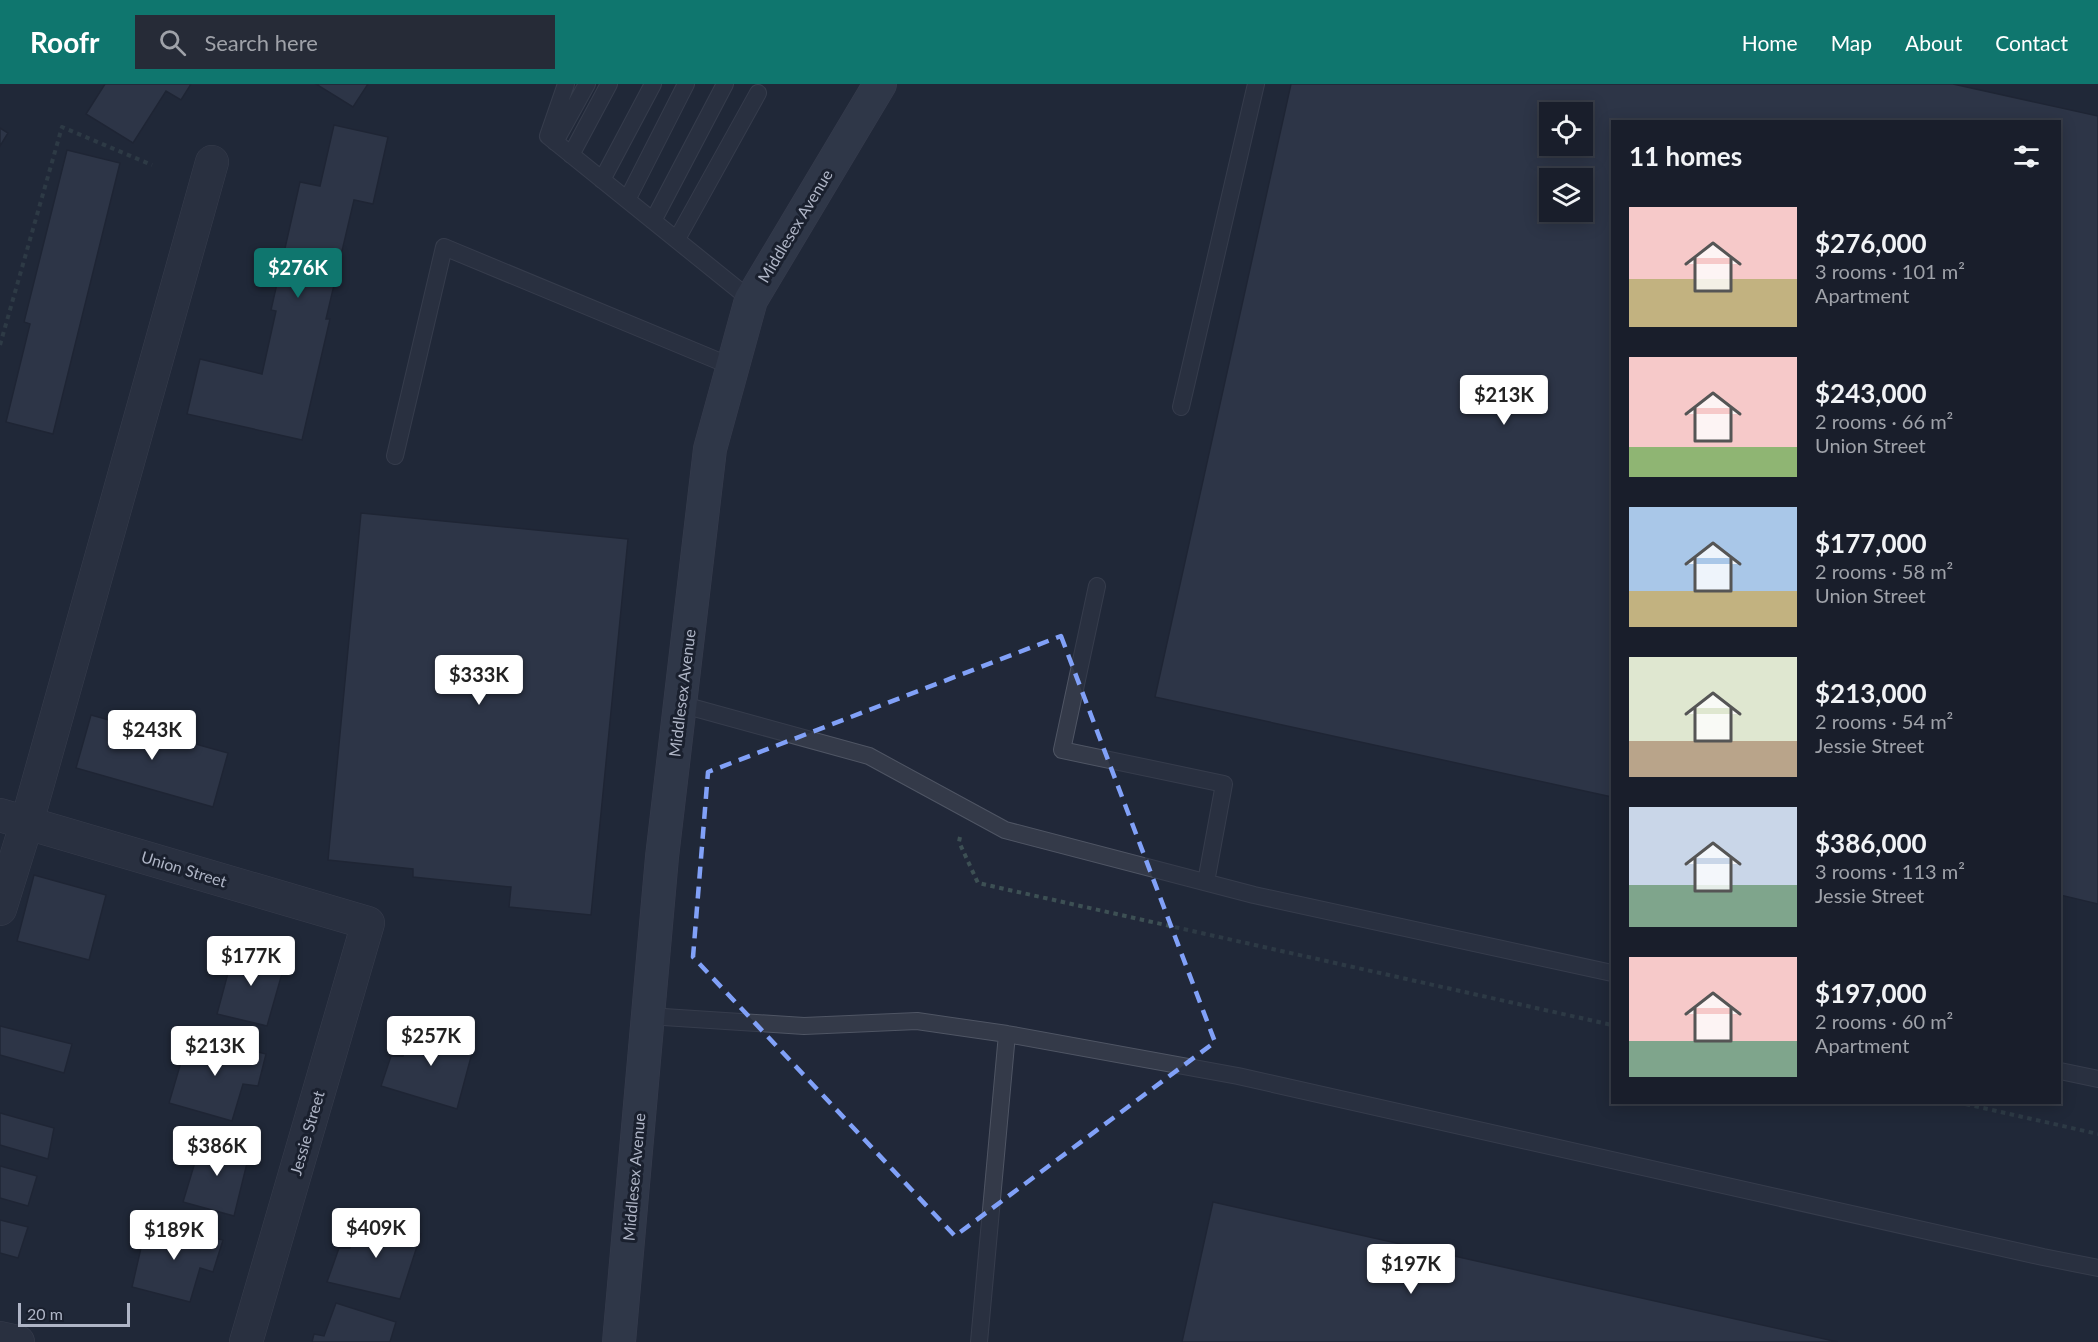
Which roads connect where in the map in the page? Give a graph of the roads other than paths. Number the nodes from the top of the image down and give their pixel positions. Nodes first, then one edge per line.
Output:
1 (566, 84) edge
2 (586, 84) edge
3 (609, 84) edge
4 (653, 84) edge
5 (686, 84) edge
6 (725, 84) edge
7 (880, 84) edge
8 (1256, 84) edge
9 (758, 93) dead end
10 (555, 142) junction
11 (571, 155) junction
12 (212, 162) dead end
13 (602, 180) junction
14 (627, 200) junction
15 (653, 221) junction
16 (677, 239) junction
17 (751, 300) junction
18 (733, 367) junction
19 (1181, 407) dead end
20 (395, 456) dead end
21 (1097, 586) dead end
22 (681, 704) junction
23 (13, 818) edge
24 (1206, 882) junction
25 (0, 909) edge
26 (368, 923) joint
27 (1611, 973) edge
28 (648, 1016) junction
29 (1007, 1034) junction
30 (2061, 1071) edge
31 (2098, 1079) edge
32 (2098, 1268) edge
33 (0, 1338) edge
34 (18, 1342) edge
35 (246, 1342) edge
36 (619, 1342) edge
37 (979, 1342) edge

1 - 10 lane
2 - 10 lane
3 - 11 lane
4 - 13 lane
5 - 14 lane
6 - 15 lane
7 - 17 main road, Middlesex Avenue
8 - 19 lane
9 - 16 lane
10 - 11 lane
11 - 13 lane
12 - 23 street
13 - 14 lane
14 - 15 lane
15 - 16 lane
16 - 17 lane
17 - 18 main road, Middlesex Avenue
18 - 20 lane
18 - 22 main road, Middlesex Avenue
21 - 24 lane
22 - 24 lane
22 - 28 main road, Middlesex Avenue
23 - 25 street
23 - 26 street, Union Street
24 - 27 lane
26 - 35 street, Jessie Street
28 - 29 lane
28 - 36 main road, Middlesex Avenue
29 - 32 lane
29 - 37 lane
30 - 31 lane
33 - 34 street

